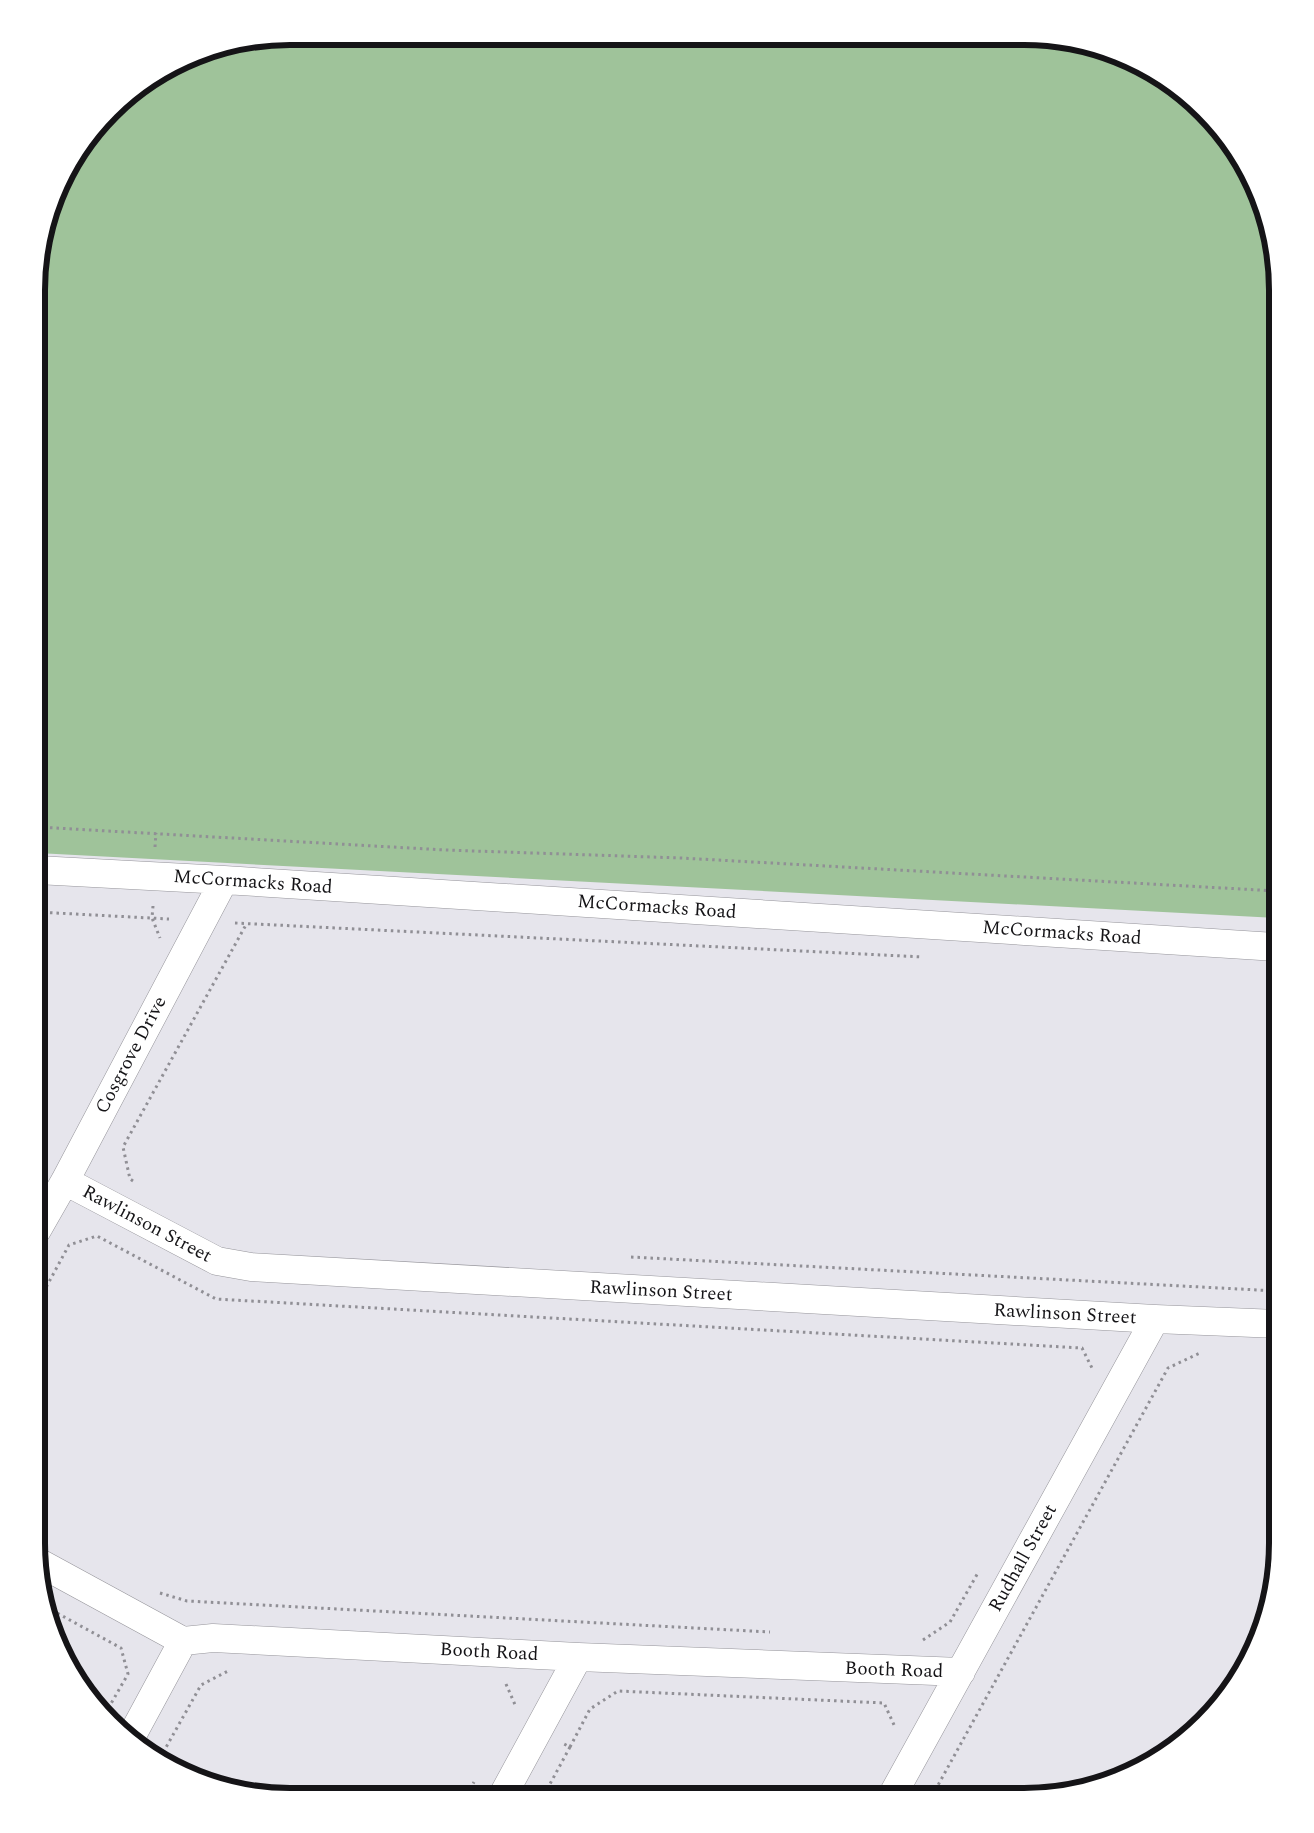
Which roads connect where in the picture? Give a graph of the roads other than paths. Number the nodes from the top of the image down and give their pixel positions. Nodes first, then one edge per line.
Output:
1 (45, 870) edge
2 (224, 880) junction
3 (1269, 946) edge
4 (65, 1181) junction
5 (45, 1216) edge
6 (1155, 1319) junction
7 (1269, 1324) edge
8 (46, 1567) edge
9 (183, 1642) junction
10 (578, 1657) junction
11 (961, 1672) junction
12 (134, 1732) edge
13 (507, 1788) edge
14 (896, 1788) edge

1 - 2 street, McCormacks Road
2 - 3 street, McCormacks Road
2 - 4 street, Cosgrove Drive
4 - 5 street, Cosgrove Drive
4 - 6 street, Rawlinson Street
6 - 7 street, Rawlinson Street
6 - 11 street, Rudhall Street
8 - 9 street
9 - 10 street, Booth Road
9 - 12 street
10 - 11 street, Booth Road
10 - 13 street
11 - 14 street, Rudhall Street

